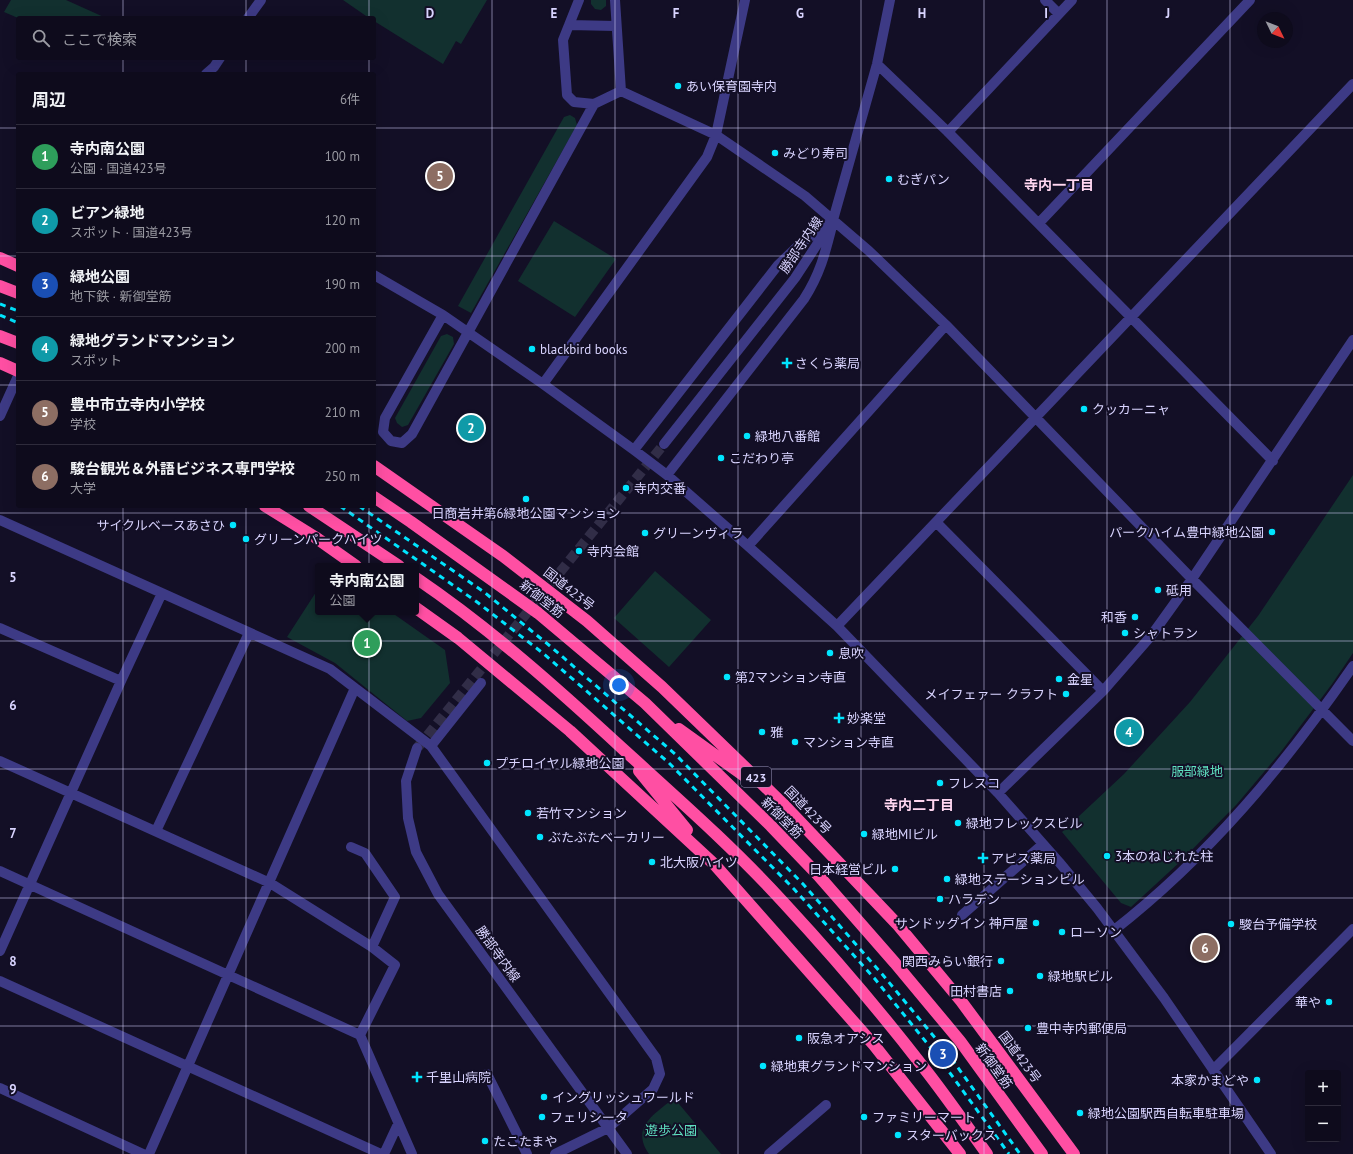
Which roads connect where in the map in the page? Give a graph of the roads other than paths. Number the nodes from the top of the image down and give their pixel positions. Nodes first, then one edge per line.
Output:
1 (261, 0) edge
2 (579, 0) edge
3 (615, 0) edge
4 (746, 0) edge
5 (890, 0) edge
6 (1045, 0) edge
7 (1072, 0) edge
8 (1250, 0) edge
9 (1059, 14) junction
10 (249, 16) edge
11 (569, 25) junction
12 (616, 26) junction
13 (219, 60) edge
14 (876, 64) junction
15 (208, 72) edge
16 (1353, 84) edge
17 (621, 91) junction
18 (594, 104) junction
19 (948, 132) junction
20 (716, 135) junction
21 (833, 220) junction
22 (1039, 224) junction
23 (0, 258) edge
24 (16, 265) edge
25 (376, 276) edge
26 (0, 286) edge
27 (16, 292) edge
28 (443, 315) junction
29 (1131, 318) junction
30 (946, 325) junction
31 (468, 333) junction
32 (0, 336) edge
33 (1353, 340) edge
34 (16, 342) edge
35 (0, 363) edge
36 (16, 370) edge
37 (16, 380) edge
38 (543, 384) junction
39 (0, 416) edge
40 (1035, 418) junction
41 (664, 444) tunnel mouth
42 (634, 450) junction
43 (1273, 461) junction
44 (376, 467) edge
45 (667, 475) junction
46 (376, 498) edge
47 (268, 508) edge
48 (312, 508) edge
49 (0, 520) edge
50 (936, 522) junction
51 (748, 546) junction
52 (352, 563) edge
53 (394, 563) edge
54 (1192, 579) junction
55 (419, 580) edge
56 (162, 593) junction
57 (419, 610) edge
58 (838, 626) junction
59 (0, 628) edge
60 (249, 633) junction
61 (1353, 666) edge
62 (121, 681) junction
63 (481, 683) dead end
64 (355, 688) junction
65 (1103, 690) junction
66 (644, 704) junction
67 (1322, 711) junction
68 (612, 738) junction
69 (1353, 741) edge
70 (431, 746) junction
71 (417, 748) tunnel mouth
72 (0, 761) edge
73 (70, 793) junction
74 (998, 793) junction
75 (783, 804) junction
76 (156, 831) junction
77 (1043, 844) junction
78 (351, 847) dead end
79 (715, 865) junction
80 (0, 871) edge
81 (270, 883) junction
82 (30, 884) junction
83 (962, 915) dead end
84 (1353, 929) edge
85 (1113, 931) junction
86 (372, 947) junction
87 (0, 951) edge
88 (228, 974) junction
89 (0, 981) edge
90 (360, 1035) junction
91 (187, 1065) junction
92 (1213, 1070) junction
93 (487, 1074) dead end
94 (0, 1088) edge
95 (826, 1105) dead end
96 (398, 1124) junction
97 (608, 1128) junction
98 (1072, 1152) edge
99 (143, 1154) edge
100 (149, 1154) edge
101 (381, 1154) edge
102 (384, 1154) edge
103 (412, 1154) edge
104 (527, 1154) edge
105 (556, 1154) edge
106 (627, 1154) edge
107 (769, 1154) edge
108 (960, 1154) edge
109 (988, 1154) edge
110 (1042, 1154) edge
111 (1271, 1154) edge

1 - 10 street
2 - 11 street
3 - 12 street
4 - 20 street
5 - 14 street, 勝部寺内線
6 - 9 street
7 - 9 street
8 - 22 street
9 - 19 street
11 - 12 street
11 - 18 street
12 - 17 street
13 - 15 street
14 - 19 street
14 - 21 street, 勝部寺内線
16 - 29 street
17 - 18 street
17 - 20 street
18 - 31 street
19 - 22 street
20 - 21 street
20 - 38 street
21 - 30 street
21 - 41 street, 勝部寺内線
21 - 42 street
21 - 45 street
22 - 29 street
23 - 24 highway
25 - 28 street
26 - 27 highway
28 - 31 street
28 - 31 street
29 - 40 street
29 - 43 street
30 - 40 street
30 - 51 street
31 - 38 street
32 - 34 highway
33 - 43 street
35 - 36 highway
37 - 39 street
38 - 42 street
40 - 50 street
40 - 54 street
42 - 45 street
43 - 54 street
44 - 75 highway, 国道423号 / 423
45 - 51 street
46 - 66 highway, 新御堂筋 / 423
47 - 52 highway
48 - 53 highway
49 - 56 street
50 - 58 street
50 - 65 street
51 - 58 street
54 - 65 street
54 - 67 street
55 - 68 highway
56 - 60 street
56 - 62 street
57 - 79 highway
58 - 74 street
59 - 62 street
60 - 64 street
60 - 76 street
61 - 67 street
62 - 73 street
63 - 70 street
64 - 70 street
64 - 81 street
65 - 74 street
66 - 75 highway
66 - 110 highway, 新御堂筋 / 423
67 - 69 street
67 - 85 street
68 - 79 highway
68 - 109 highway
70 - 97 street
71 - 97 street, 勝部寺内線
72 - 73 street
73 - 76 street
73 - 82 street
74 - 77 street
75 - 98 highway, 国道423号 / 423
76 - 81 street
77 - 83 street
77 - 85 street
78 - 86 street
79 - 108 highway
80 - 82 street
81 - 86 street
81 - 88 street
82 - 87 street
82 - 88 street
84 - 92 street
85 - 92 street
86 - 90 street
88 - 90 street
88 - 91 street
89 - 91 street
90 - 96 street
91 - 100 street
91 - 101 street
92 - 111 street
93 - 104 street
94 - 99 street
95 - 107 street
96 - 102 street
96 - 103 street
97 - 105 street
97 - 106 street, 勝部寺内線

